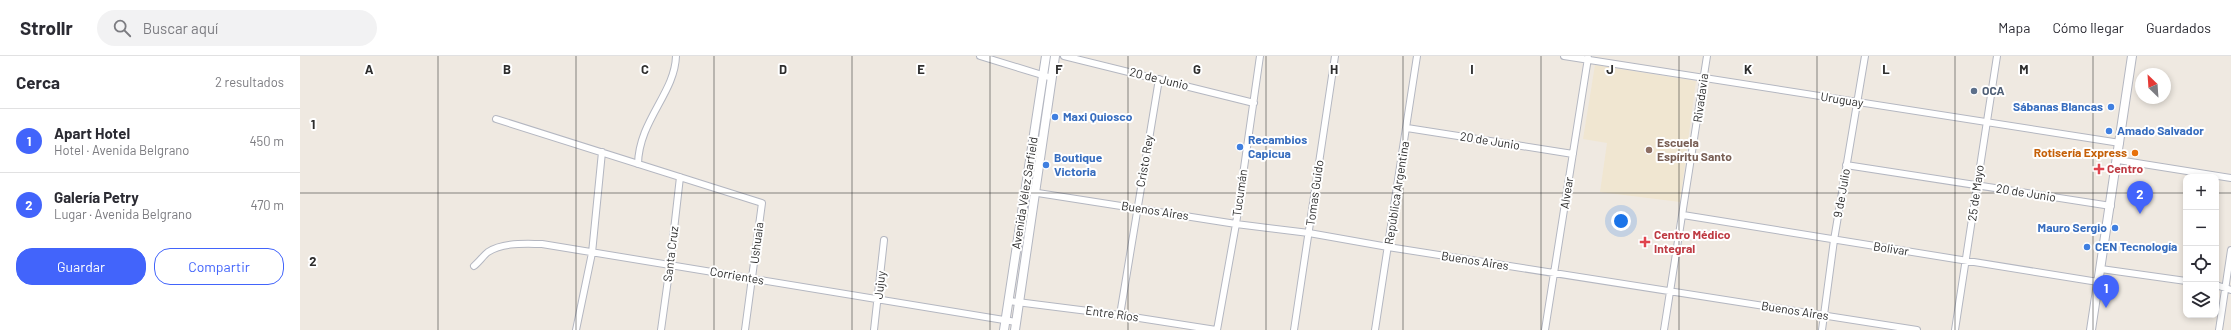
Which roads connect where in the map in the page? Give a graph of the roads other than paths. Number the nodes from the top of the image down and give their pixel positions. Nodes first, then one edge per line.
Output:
1 (676, 56) edge
2 (980, 56) edge
3 (1046, 56) edge
4 (1055, 56) edge
5 (1064, 56) edge
6 (1260, 56) edge
7 (1335, 56) edge
8 (1417, 56) edge
9 (1564, 56) edge
10 (1707, 56) edge
11 (1865, 56) edge
12 (1997, 56) edge
13 (2132, 56) edge
14 (1588, 58) edge
15 (1043, 76) junction
16 (1052, 78) junction
17 (1159, 79) junction
18 (1703, 79) junction
19 (1858, 102) junction
20 (1254, 103) junction
21 (496, 119) dead end
22 (1987, 124) junction
23 (1407, 128) junction
24 (2120, 143) junction
25 (602, 152) junction
26 (1573, 154) junction
27 (2118, 160) junction
28 (638, 164) junction
29 (1846, 166) junction
30 (680, 177) junction
31 (2231, 178) edge
32 (1976, 185) junction
33 (1025, 191) junction
34 (1034, 192) junction
35 (2111, 206) junction
36 (1137, 207) junction
37 (1683, 215) junction
38 (1236, 224) junction
39 (1309, 233) junction
40 (884, 240) dead end
41 (1834, 240) junction
42 (1388, 247) junction
43 (2231, 250) edge
44 (592, 254) junction
45 (1966, 261) junction
46 (670, 265) junction
47 (474, 266) dead end
48 (2101, 268) junction
49 (1554, 272) junction
50 (752, 279) junction
51 (2183, 281) edge
52 (2098, 282) junction
53 (2228, 288) edge
54 (1670, 290) junction
55 (878, 300) junction
56 (1009, 301) junction
57 (1019, 302) junction
58 (1120, 315) junction
59 (1825, 316) junction
60 (1006, 320) junction
61 (1015, 326) edge
62 (576, 330) edge
63 (661, 330) edge
64 (745, 330) edge
65 (874, 330) edge
66 (1004, 330) edge
67 (1216, 330) edge
68 (1294, 330) edge
69 (1375, 330) edge
70 (1545, 330) edge
71 (1664, 330) edge
72 (1822, 330) edge
73 (1917, 330) edge
74 (1955, 330) edge
75 (2091, 330) edge
76 (2219, 330) edge

1 - 28 street
2 - 15 street
3 - 15 main road, Avenida Vélez Sarfield
4 - 16 main road, Avenida Vélez Sarfield
5 - 17 street, 20 de Junio
6 - 20 street, Tucumán
7 - 39 street, Tomas Guido
8 - 23 street, República Argentina
9 - 14 street, Uruguay
10 - 18 street, Rivadavia
11 - 19 street, 9 de Julio
12 - 22 street, 25 de Mayo
13 - 24 main road
14 - 18 street, Uruguay
14 - 26 street, Alvear
15 - 16 street
15 - 33 main road, Avenida Vélez Sarfield
16 - 34 main road, Avenida Vélez Sarfield
17 - 20 street, 20 de Junio
17 - 36 street, Cristo Rey
18 - 19 street, Uruguay
18 - 37 street, Rivadavia
19 - 22 street, Uruguay
19 - 29 street, 9 de Julio
20 - 38 street, Tucumán
21 - 25 street
22 - 24 street, Uruguay
22 - 32 street, 25 de Mayo
23 - 26 street, 20 de Junio
23 - 42 street, República Argentina
24 - 27 main road
25 - 28 street
25 - 44 street
26 - 49 street, Alvear
27 - 31 street
27 - 35 main road
28 - 30 street
29 - 32 street, 20 de Junio
29 - 41 street, 9 de Julio
30 - 46 street, Santa Cruz
30 - 50 street, Ushuaia
32 - 35 street, 20 de Junio
32 - 45 street, 25 de Mayo
33 - 34 street, Buenos Aires
33 - 56 main road, Avenida Vélez Sarfield
34 - 36 street, Buenos Aires
34 - 57 main road, Avenida Vélez Sarfield
35 - 48 main road
36 - 38 street, Buenos Aires
36 - 58 street, Cristo Rey
37 - 41 street, Bolivar
37 - 54 street, Rivadavia
38 - 39 street, Buenos Aires
38 - 67 street, Tucumán
39 - 42 street, Buenos Aires
39 - 68 street, Tomas Guido
40 - 55 street, Jujuy
41 - 45 street, Bolivar
41 - 59 street, 9 de Julio
42 - 49 street, Buenos Aires
42 - 69 street, República Argentina
43 - 53 street
44 - 46 street, Corrientes
44 - 47 street, Corrientes
44 - 62 street
45 - 52 street, Bolivar
45 - 74 street, 25 de Mayo
46 - 50 street, Corrientes
46 - 63 street, Santa Cruz
48 - 51 street
48 - 52 main road
49 - 54 street, Buenos Aires
49 - 70 street, Alvear
50 - 55 street, Corrientes
50 - 64 street, Ushuaia
52 - 75 main road
53 - 76 street
54 - 59 street, Buenos Aires
54 - 71 street, Rivadavia
55 - 60 street, Corrientes
55 - 65 street, Jujuy
56 - 57 street, Entre Ríos
56 - 60 main road, Avenida Vélez Sarfield
57 - 58 street, Entre Ríos
57 - 61 main road, Avenida Vélez Sarfield
58 - 67 street, Entre Ríos
59 - 72 street, 9 de Julio
59 - 73 street, Buenos Aires
60 - 61 street, Corrientes
60 - 66 main road, Avenida Vélez Sarfield

